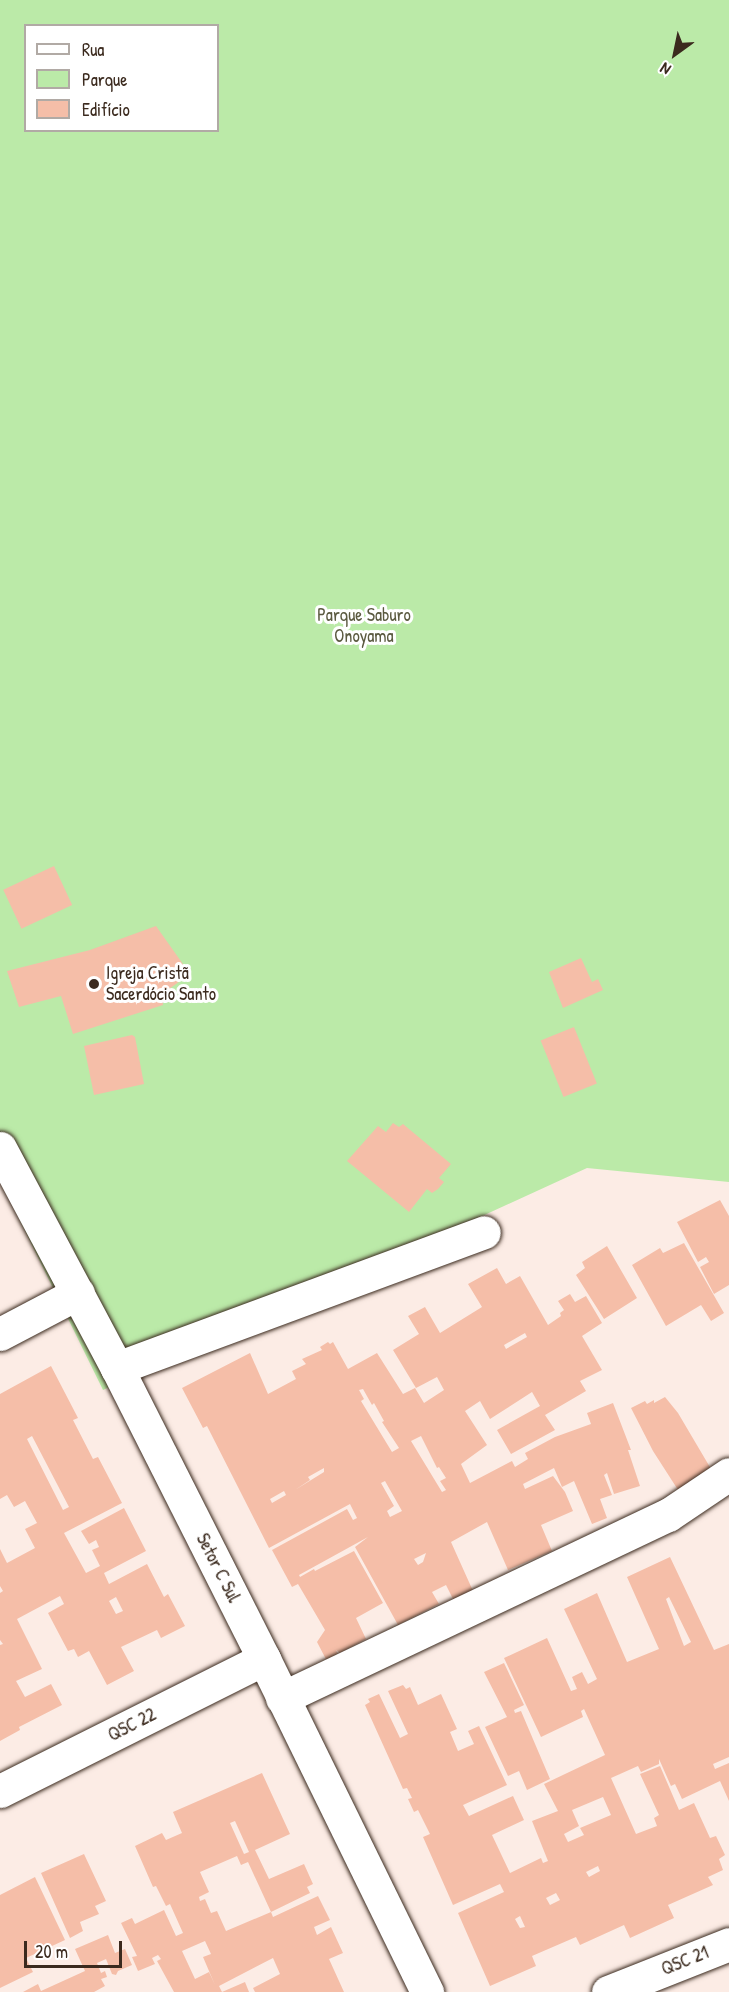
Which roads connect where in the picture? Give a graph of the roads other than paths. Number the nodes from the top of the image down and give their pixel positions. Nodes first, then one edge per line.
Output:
1 (0, 1148) edge
2 (484, 1232) dead end
3 (78, 1293) junction
4 (0, 1334) edge
5 (117, 1368) junction
6 (729, 1474) edge
7 (264, 1659) junction
8 (282, 1698) junction
9 (0, 1791) edge
10 (729, 1944) edge
11 (427, 1992) edge
12 (608, 1992) edge

1 - 3 street, Setor C Sul
2 - 5 street
3 - 4 street
3 - 5 street, Setor C Sul
5 - 7 street, Setor C Sul
6 - 8 street
7 - 8 street, Setor C Sul
7 - 9 street, QSC 22
8 - 11 street, Setor C Sul
10 - 12 street, QSC 21

